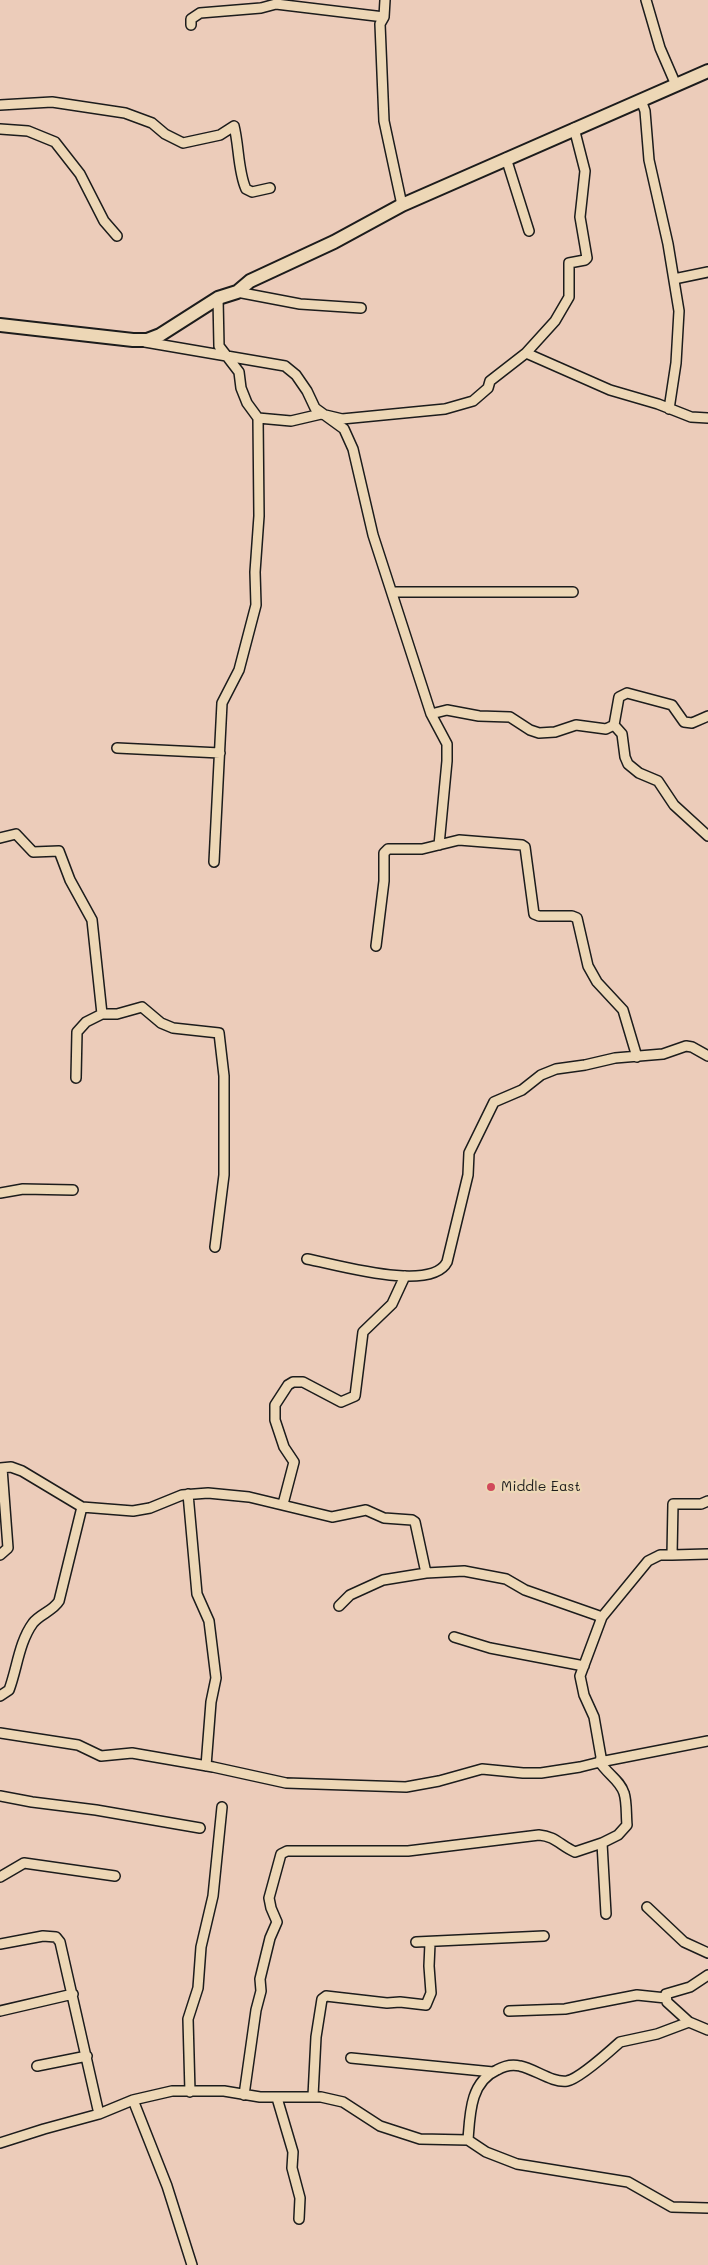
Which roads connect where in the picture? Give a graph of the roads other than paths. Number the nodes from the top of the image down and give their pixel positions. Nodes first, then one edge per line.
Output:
1 (385, 0) edge
2 (646, 0) edge
3 (384, 17) junction
4 (191, 24) dead end
5 (708, 70) edge
6 (676, 85) junction
7 (641, 100) junction
8 (0, 105) edge
9 (574, 128) junction
10 (0, 129) edge
11 (506, 158) junction
12 (270, 188) dead end
13 (402, 205) junction
14 (529, 231) dead end
15 (117, 236) dead end
16 (708, 272) edge
17 (674, 279) junction
18 (238, 292) junction
19 (218, 298) junction
20 (361, 308) dead end
21 (0, 326) edge
22 (133, 340) junction
23 (526, 353) junction
24 (228, 356) junction
25 (669, 409) junction
26 (322, 414) junction
27 (258, 418) junction
28 (708, 418) edge
29 (392, 592) junction
30 (573, 592) dead end
31 (431, 714) junction
32 (708, 716) edge
33 (614, 725) junction
34 (117, 748) dead end
35 (220, 753) junction
36 (708, 836) edge
37 (0, 838) edge
38 (439, 845) junction
39 (214, 862) dead end
40 (376, 946) dead end
41 (102, 1014) junction
42 (708, 1056) edge
43 (637, 1057) junction
44 (76, 1078) dead end
45 (73, 1190) dead end
46 (0, 1193) edge
47 (215, 1247) dead end
48 (307, 1259) dead end
49 (405, 1276) junction
50 (1, 1468) edge
51 (188, 1494) junction
52 (708, 1501) edge
53 (283, 1504) junction
54 (82, 1507) junction
55 (708, 1554) edge
56 (0, 1555) edge
57 (672, 1555) junction
58 (426, 1573) junction
59 (339, 1606) dead end
60 (602, 1617) junction
61 (454, 1637) dead end
62 (584, 1666) junction
63 (0, 1696) edge
64 (0, 1733) edge
65 (708, 1741) edge
66 (600, 1762) junction
67 (206, 1766) junction
68 (0, 1796) edge
69 (222, 1807) dead end
70 (200, 1828) dead end
71 (602, 1843) junction
72 (115, 1876) dead end
73 (0, 1877) edge
74 (648, 1907) dead end
75 (606, 1914) dead end
76 (544, 1936) dead end
77 (416, 1942) dead end
78 (430, 1943) junction
79 (0, 1944) edge
80 (708, 1953) edge
81 (708, 1976) edge
82 (73, 1994) junction
83 (666, 1998) junction
84 (0, 2011) edge
85 (509, 2011) dead end
86 (689, 2022) junction
87 (708, 2030) edge
88 (87, 2056) junction
89 (351, 2058) dead end
90 (37, 2066) dead end
91 (493, 2072) junction
92 (190, 2092) junction
93 (244, 2095) junction
94 (313, 2096) junction
95 (277, 2098) junction
96 (133, 2100) junction
97 (100, 2114) junction
98 (468, 2140) junction
99 (0, 2143) edge
100 (708, 2208) edge
101 (299, 2220) dead end
102 (192, 2265) edge

1 - 3 street
2 - 6 street
3 - 4 street
3 - 13 street
5 - 6 street
6 - 7 street
7 - 9 street
7 - 17 street
8 - 12 street
9 - 11 street
9 - 23 street
10 - 15 street
11 - 13 street
11 - 14 street
13 - 18 street
16 - 17 street
17 - 25 street
18 - 19 street
18 - 20 street
19 - 22 street
19 - 24 street
21 - 22 street
22 - 24 street
23 - 25 street
23 - 26 street
24 - 26 street
24 - 27 street
25 - 28 street
26 - 27 street
26 - 29 street
27 - 35 street
29 - 30 street
29 - 31 street
31 - 33 street
31 - 38 street
32 - 33 street
33 - 36 street
34 - 35 street
35 - 39 street
37 - 41 street
38 - 40 street
38 - 43 street
41 - 44 street
41 - 47 street
42 - 43 street
43 - 49 street
45 - 46 street
48 - 49 street
49 - 53 street
50 - 54 street
50 - 56 street
51 - 53 street
51 - 54 street
51 - 67 street
52 - 57 street
53 - 58 street
54 - 63 street
55 - 57 street
57 - 60 street
58 - 59 street
58 - 60 street
60 - 62 street
61 - 62 street
62 - 66 street
64 - 67 street
65 - 66 street
66 - 67 street
66 - 71 street
68 - 70 street
69 - 92 street
71 - 75 street
71 - 93 street
72 - 73 street
74 - 80 street
76 - 78 street
77 - 78 street
78 - 94 street
79 - 82 street
81 - 83 street
82 - 84 street
82 - 88 street
83 - 85 street
83 - 86 street
86 - 87 street
86 - 91 street
88 - 90 street
88 - 97 street
89 - 91 street
91 - 98 street
92 - 93 street
92 - 96 street
93 - 95 street
94 - 95 street
94 - 98 street
95 - 101 street
96 - 97 street
96 - 102 street
97 - 99 street
98 - 100 street

